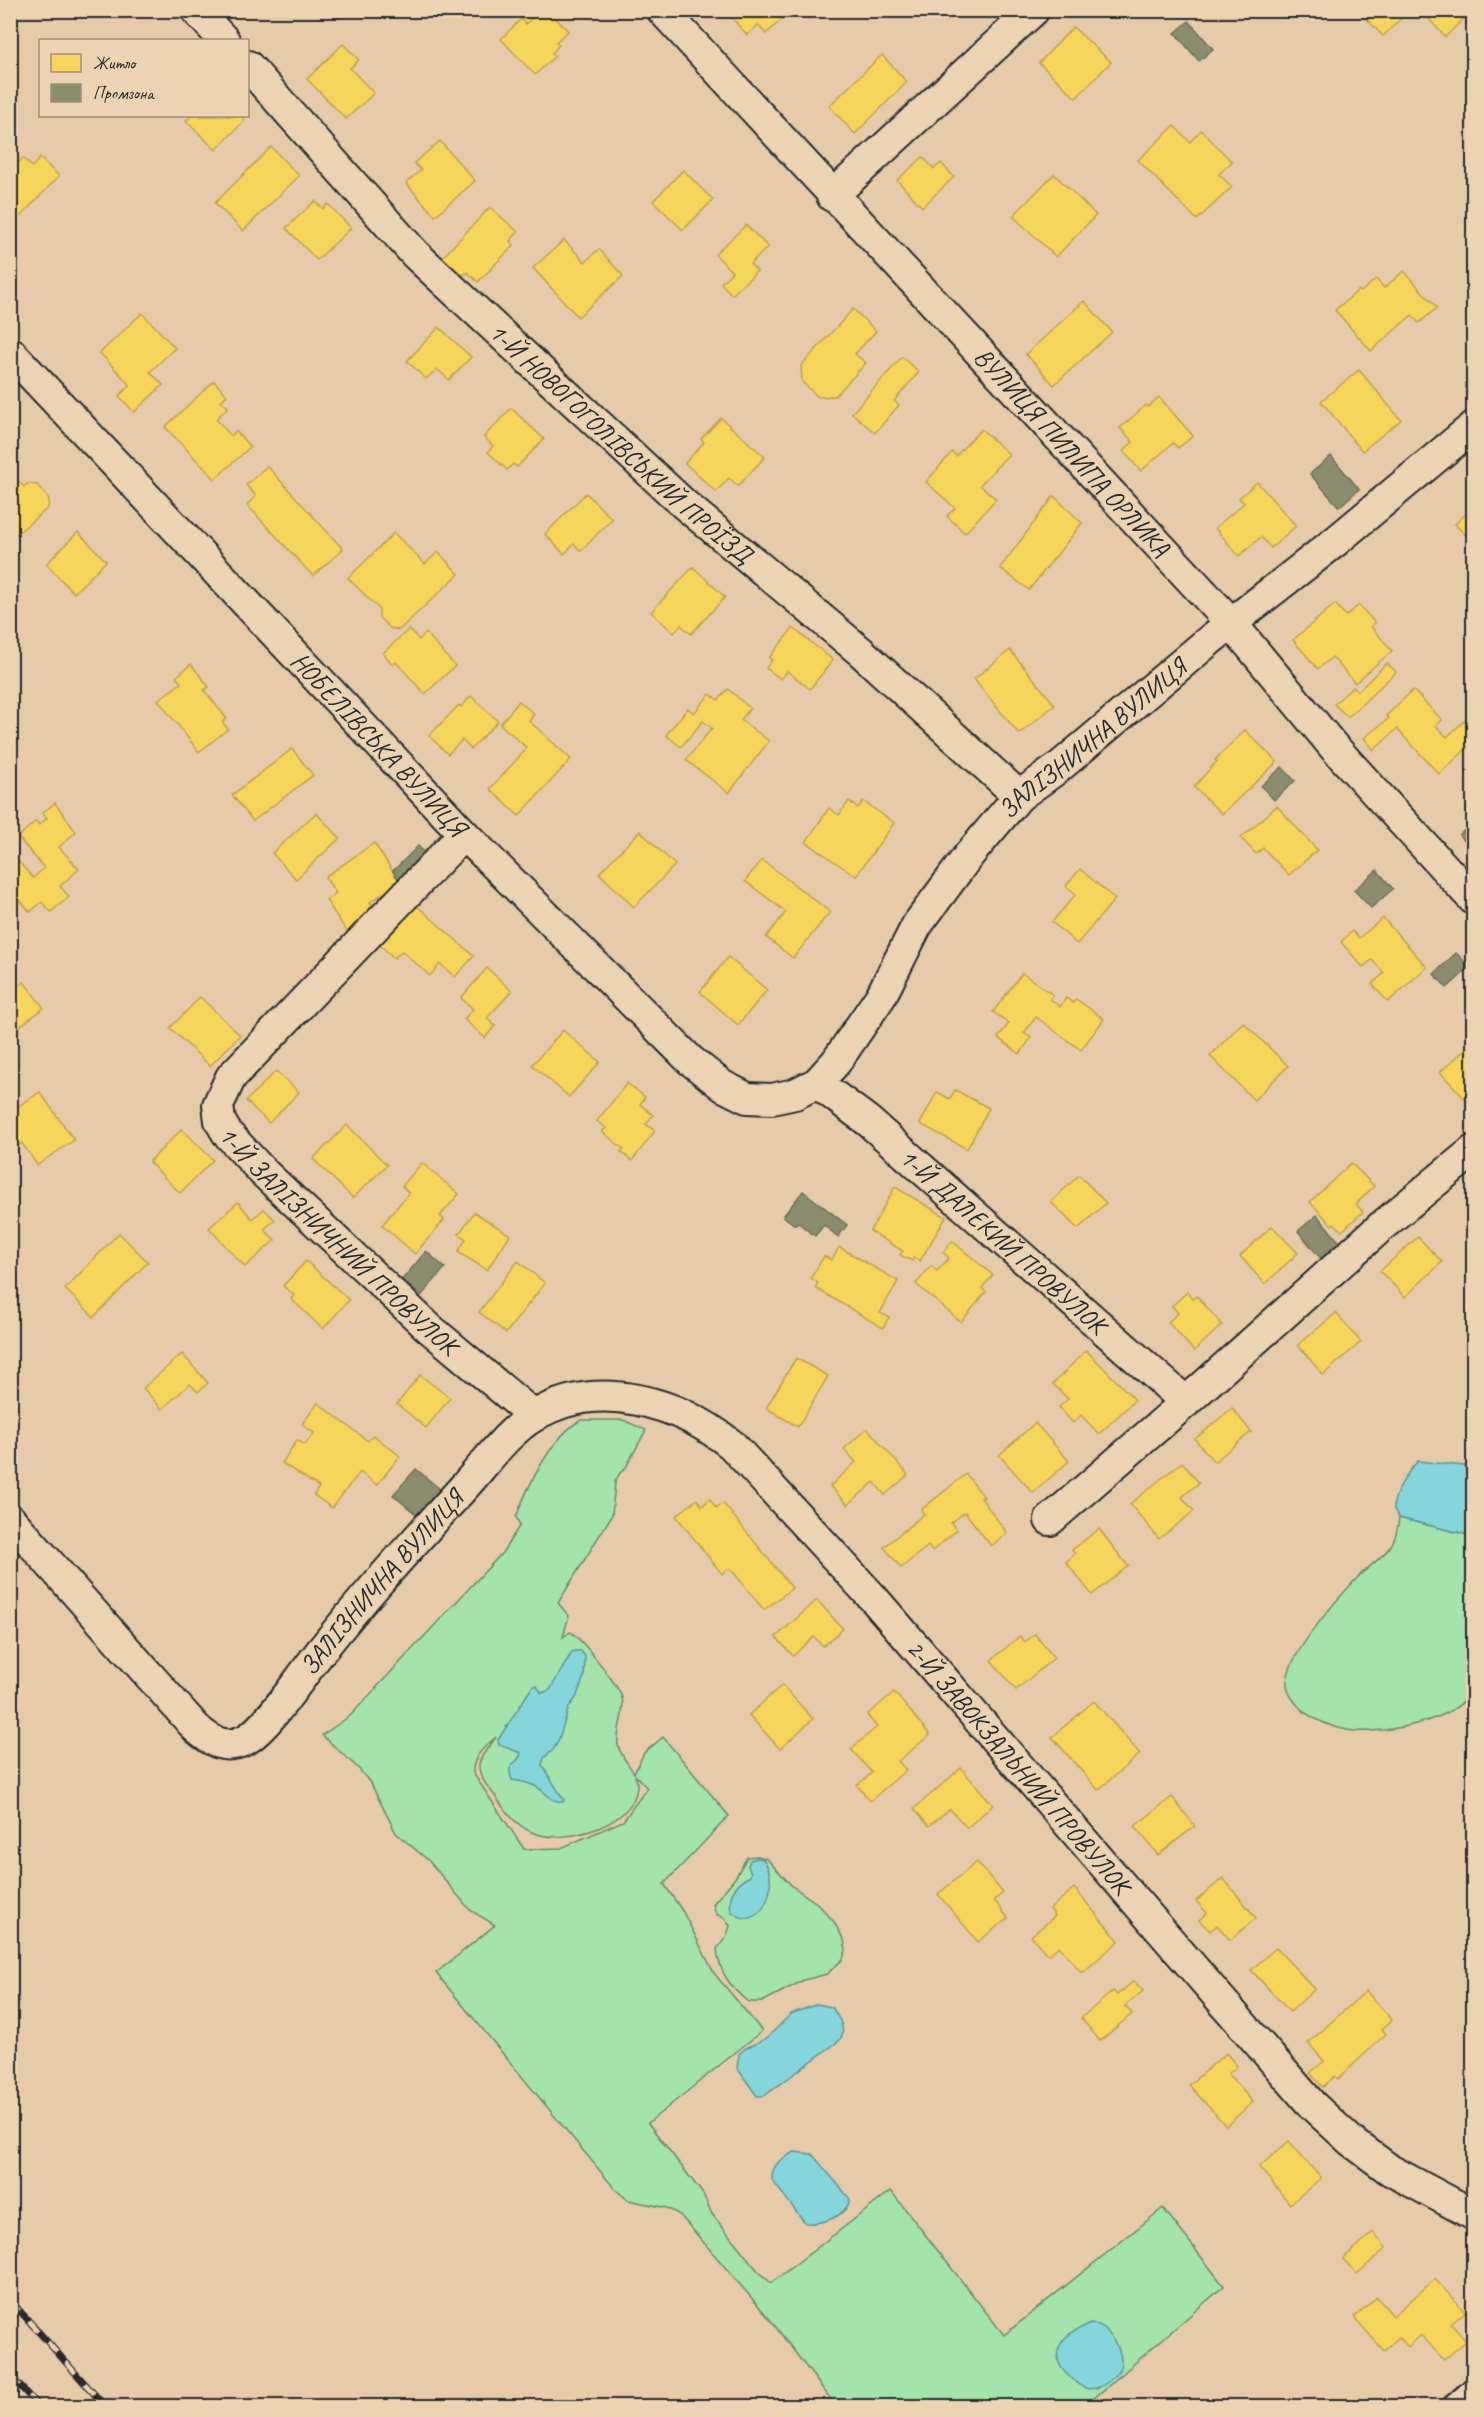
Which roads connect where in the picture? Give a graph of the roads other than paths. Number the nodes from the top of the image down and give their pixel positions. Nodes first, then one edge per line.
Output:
1 (196, 10) edge
2 (662, 10) edge
3 (1034, 10) edge
4 (223, 39) edge
5 (249, 67) edge
6 (832, 196) junction
7 (10, 352) edge
8 (1473, 426) edge
9 (1232, 624) junction
10 (1019, 796) junction
11 (464, 834) junction
12 (1473, 900) edge
13 (817, 1083) junction
14 (772, 1099) joint
15 (1473, 1150) edge
16 (1185, 1402) junction
17 (534, 1416) junction
18 (10, 1519) edge
19 (1050, 1521) dead end
20 (1473, 2215) edge
21 (1473, 2384) edge
22 (1449, 2406) edge

1 - 4 street
2 - 6 street, ВУЛИЦЯ ПИЛИПА ОРЛИКА
3 - 6 street
5 - 10 street, 1-Й НОВОГОГОЛІВСЬКИЙ ПРОЇЗД
6 - 9 street, ВУЛИЦЯ ПИЛИПА ОРЛИКА
7 - 11 street, НОБЕЛІВСЬКА ВУЛИЦЯ
8 - 9 street, ЗАЛІЗНИЧНА ВУЛИЦЯ
9 - 10 street, ЗАЛІЗНИЧНА ВУЛИЦЯ
9 - 12 street, ВУЛИЦЯ ПИЛИПА ОРЛИКА
10 - 13 street, ЗАЛІЗНИЧНА ВУЛИЦЯ
11 - 14 street, НОБЕЛІВСЬКА ВУЛИЦЯ
11 - 17 street, 1-Й ЗАЛІЗНИЧНИЙ ПРОВУЛОК
13 - 14 street, ЗАЛІЗНИЧНА ВУЛИЦЯ
13 - 16 street, 1-Й ДАЛЕКИЙ ПРОВУЛОК
15 - 16 street
16 - 19 street
17 - 18 street, ЗАЛІЗНИЧНА ВУЛИЦЯ
17 - 20 street, 2-Й ЗАВОКЗАЛЬНИЙ ПРОВУЛОК
21 - 22 lane

